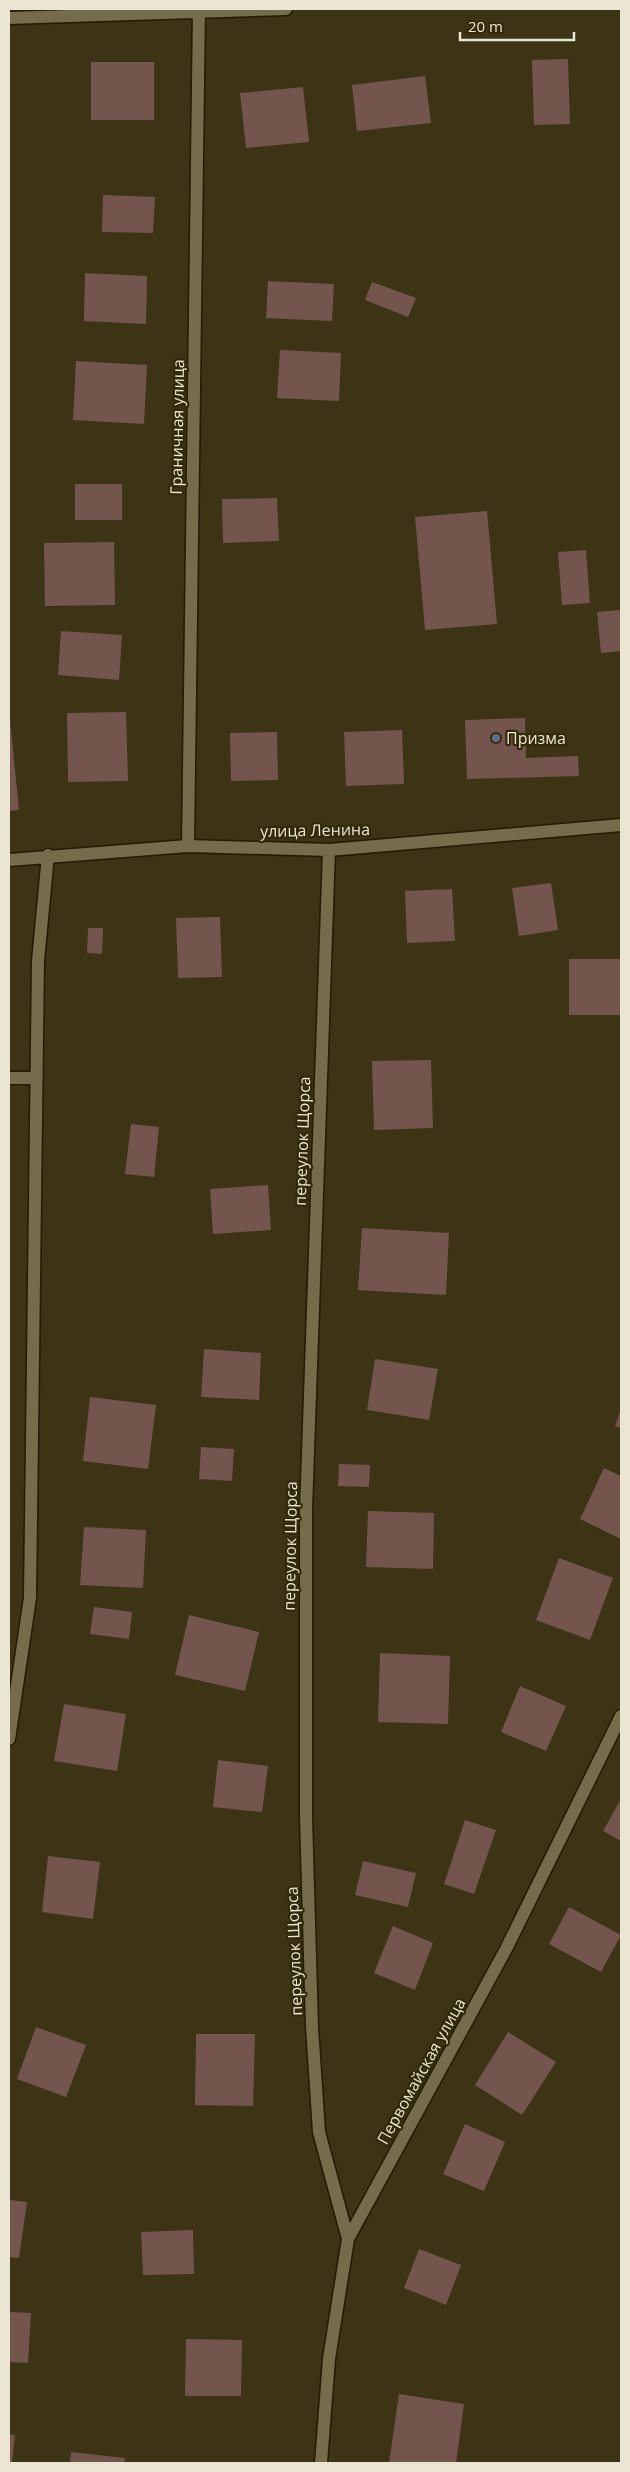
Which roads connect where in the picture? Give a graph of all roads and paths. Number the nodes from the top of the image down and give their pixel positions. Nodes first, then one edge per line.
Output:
1 (286, 9) edge
2 (200, 11) edge
3 (9, 18) edge
4 (621, 825) edge
5 (188, 846) junction
6 (329, 850) junction
7 (48, 856) junction
8 (9, 860) edge
9 (9, 1078) edge
10 (37, 1078) junction
11 (621, 1716) edge
12 (9, 1739) edge
13 (348, 2239) junction
14 (321, 2463) edge

1 - 2 street
2 - 3 street
2 - 5 street, Граничная улица
4 - 6 street, улица Ленина
5 - 6 street, улица Ленина
5 - 7 street, улица Ленина
6 - 13 street, переулок Щорса
7 - 8 street, улица Ленина
7 - 10 street
9 - 10 street
10 - 12 street
11 - 13 street, Первомайская улица
13 - 14 street, Первомайская улица

